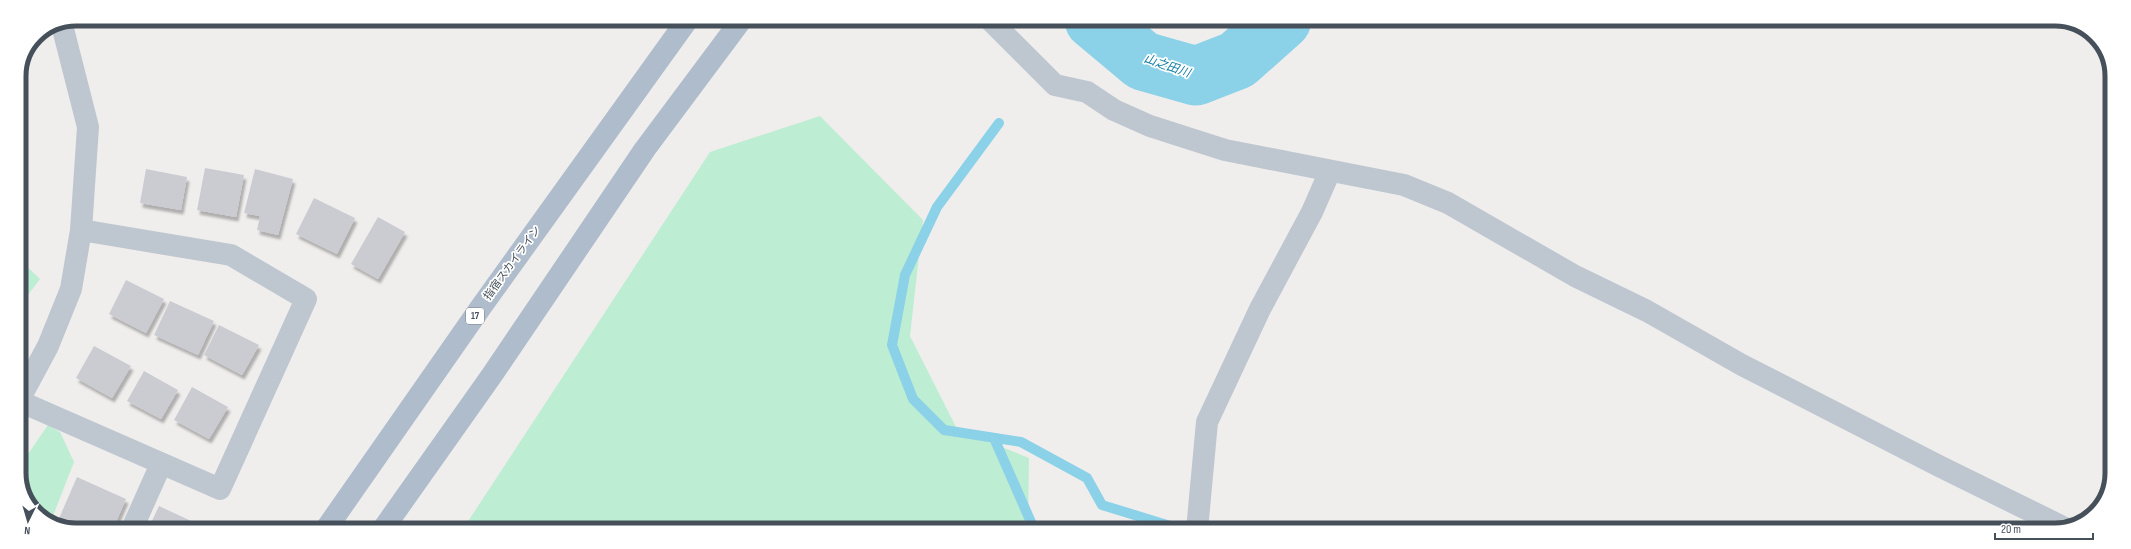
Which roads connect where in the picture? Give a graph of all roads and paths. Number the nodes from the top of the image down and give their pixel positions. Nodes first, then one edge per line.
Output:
1 (683, 26) edge
2 (737, 26) edge
3 (996, 26) edge
4 (63, 28) edge
5 (1330, 171) junction
6 (81, 230) junction
7 (26, 387) edge
8 (26, 403) edge
9 (161, 464) junction
10 (135, 523) edge
11 (330, 523) edge
12 (387, 523) edge
13 (1198, 523) edge
14 (2056, 523) edge

1 - 11 main road, 指宿スカイライン / 17
2 - 12 main road
3 - 5 street
4 - 6 street
5 - 13 street
5 - 14 street
6 - 7 street
6 - 9 street
8 - 9 street
9 - 10 street

